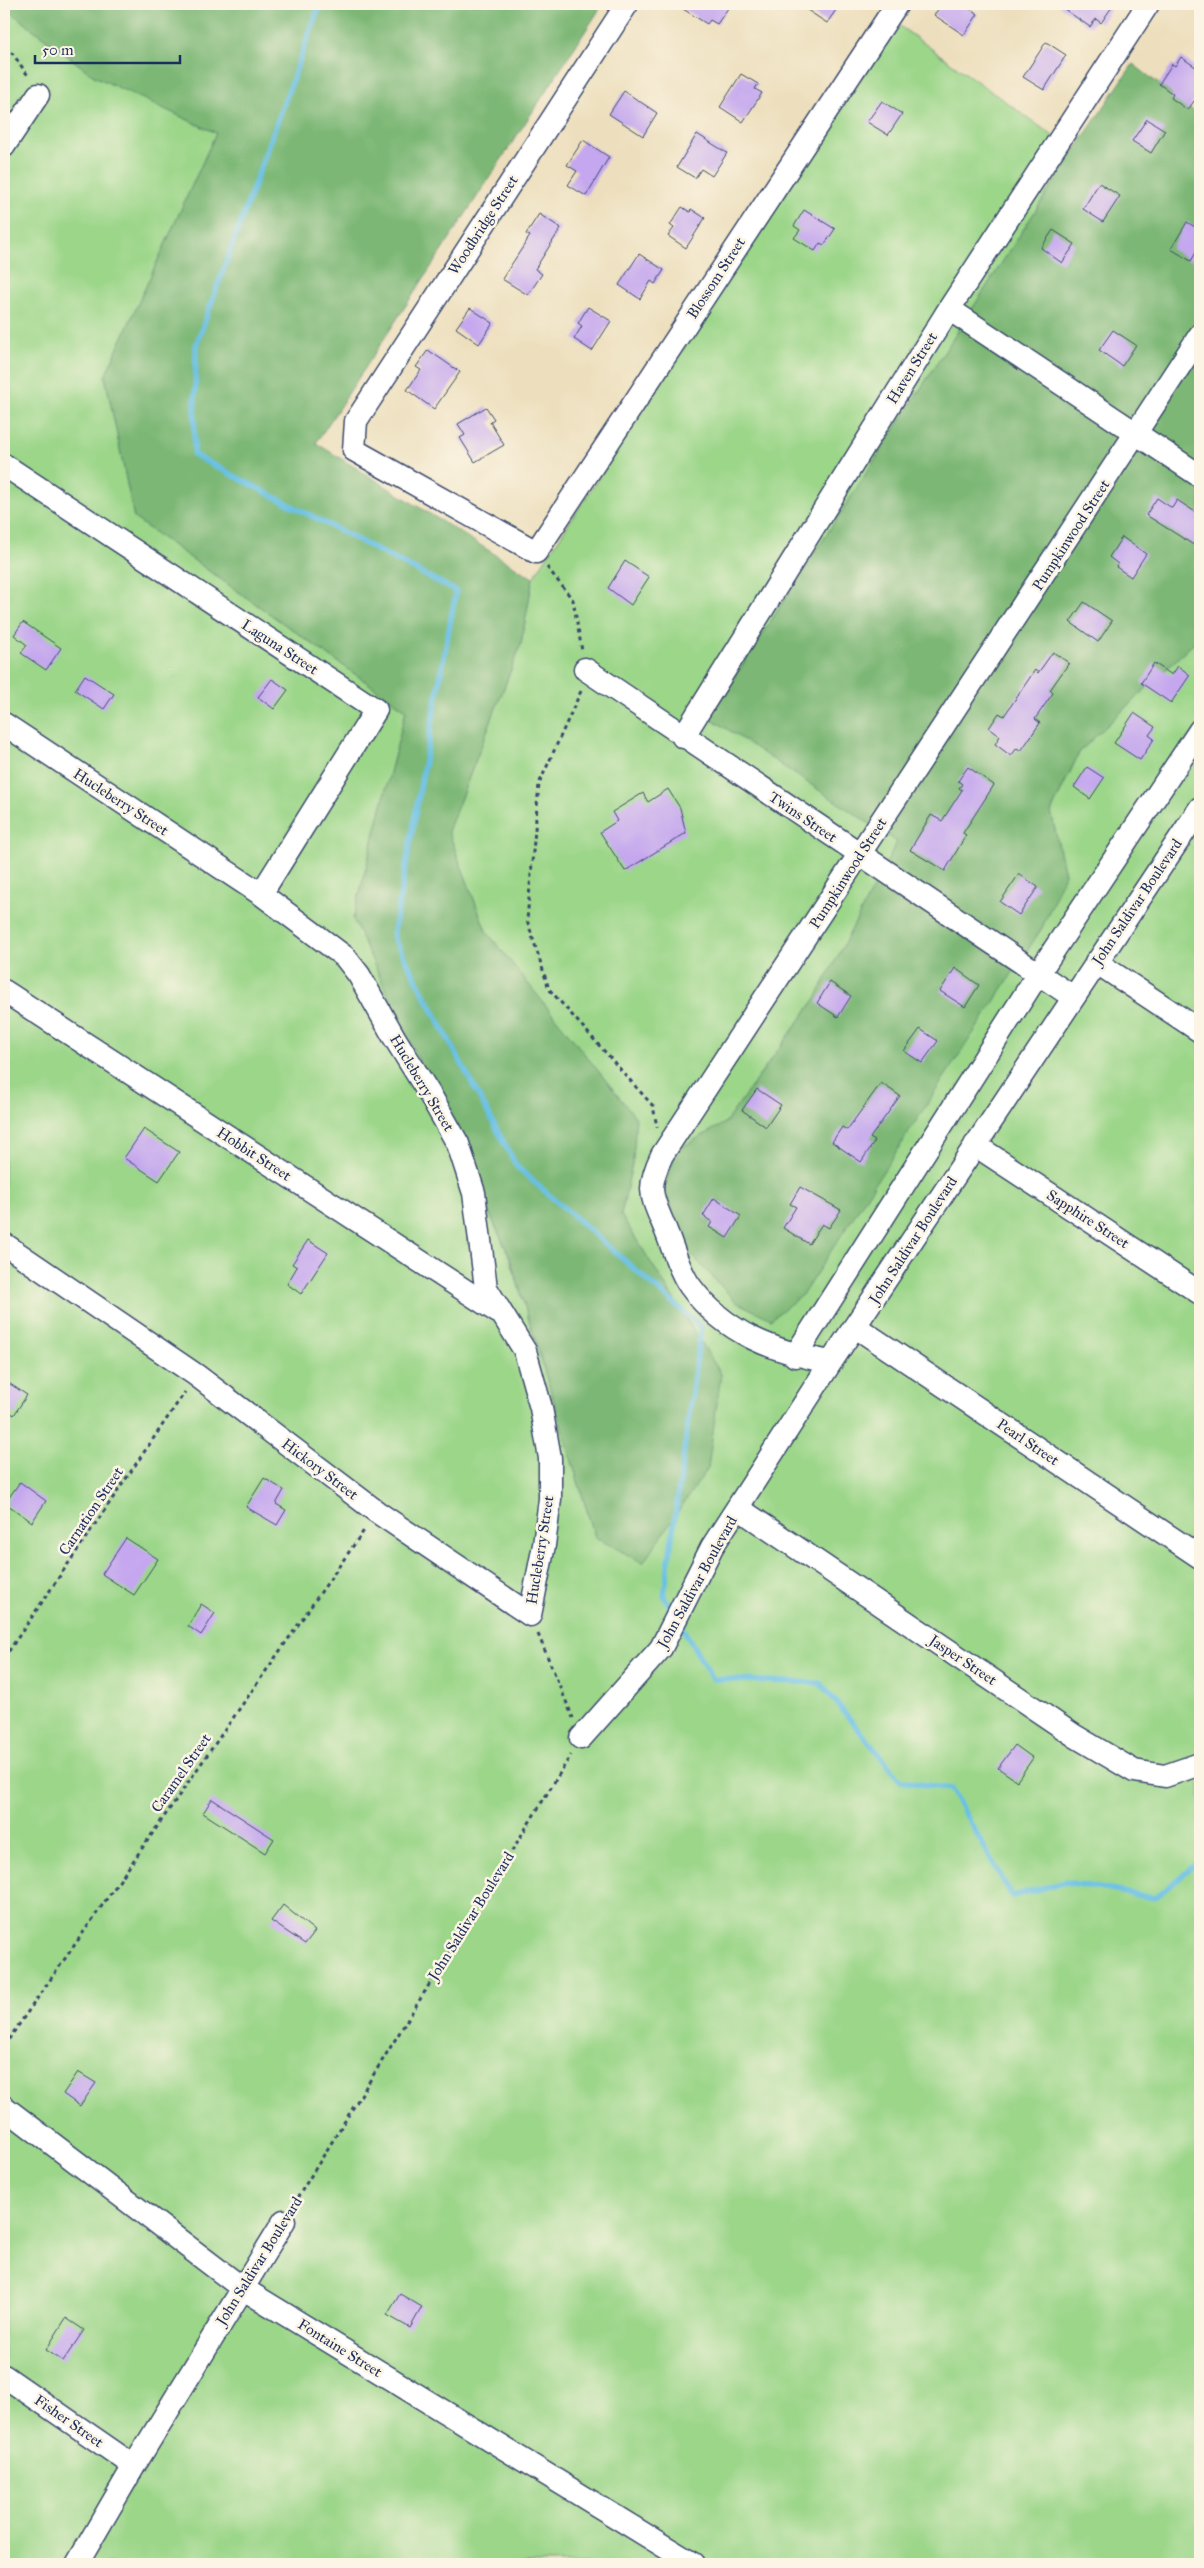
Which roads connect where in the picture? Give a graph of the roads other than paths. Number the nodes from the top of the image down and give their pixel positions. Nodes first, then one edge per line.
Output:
1 (627, 4) edge
2 (897, 4) edge
3 (1148, 4) edge
4 (38, 96) road end
5 (4, 146) edge
6 (949, 309) junction
7 (1200, 335) edge
8 (1137, 434) junction
9 (4, 465) edge
10 (1200, 476) edge
11 (536, 552) joint
12 (585, 669) road end
13 (4, 724) edge
14 (1200, 730) edge
15 (683, 737) junction
16 (1200, 808) edge
17 (860, 855) junction
18 (261, 894) junction
19 (1096, 962) junction
20 (1038, 974) junction
21 (4, 991) edge
22 (1072, 997) junction
23 (1200, 1031) edge
24 (975, 1145) junction
25 (7, 1253) edge
26 (1200, 1293) edge
27 (505, 1316) junction
28 (856, 1327) junction
29 (795, 1356) junction
30 (831, 1362) junction
31 (738, 1508) junction
32 (1200, 1557) edge
33 (530, 1615) joint
34 (581, 1738) road end
35 (1200, 1764) edge
36 (4, 2107) edge
37 (284, 2221) road end
38 (242, 2288) junction
39 (4, 2376) edge
40 (134, 2466) junction
41 (77, 2564) edge
42 (693, 2564) edge

1 - 11 street, Woodbridge Street
2 - 11 street, Blossom Street
3 - 6 street, Haven Street
4 - 5 street
6 - 8 street
6 - 15 street, Haven Street
7 - 8 street, Pumpkinwood Street
8 - 10 street
8 - 17 street, Pumpkinwood Street
9 - 18 street, Laguna Street
12 - 15 street, Twins Street
13 - 18 street, Hucleberry Street
14 - 20 street
15 - 17 street, Twins Street
16 - 19 street, John Saldivar Boulevard
17 - 20 street, Twins Street
17 - 29 street, Pumpkinwood Street
18 - 27 street, Hucleberry Street
19 - 22 street, John Saldivar Boulevard
19 - 23 street
20 - 22 street, Twins Street
20 - 29 street
21 - 27 street, Hobbit Street
22 - 24 street, John Saldivar Boulevard
24 - 26 street, Sapphire Street
24 - 28 street, John Saldivar Boulevard
25 - 33 street, Hickory Street
27 - 33 street, Hucleberry Street
28 - 30 street, John Saldivar Boulevard
28 - 32 street, Pearl Street
29 - 30 street, Pumpkinwood Street
30 - 31 street, John Saldivar Boulevard
31 - 34 street, John Saldivar Boulevard
31 - 35 street, Jasper Street
36 - 38 street, Fontaine Street
37 - 38 street, John Saldivar Boulevard
38 - 40 street, John Saldivar Boulevard
38 - 42 street, Fontaine Street
39 - 40 street, Fisher Street
40 - 41 street, John Saldivar Boulevard

